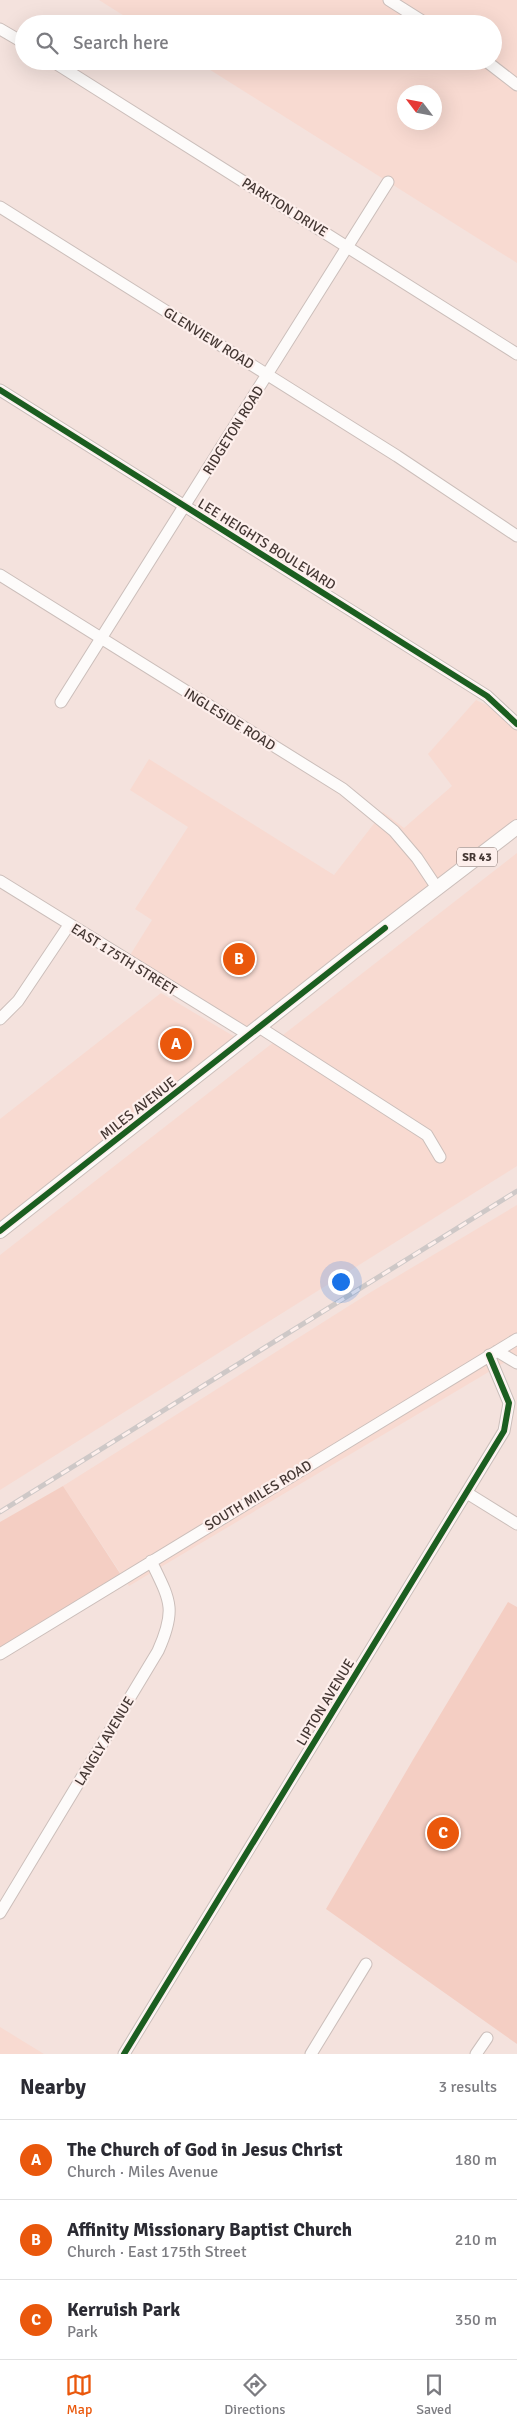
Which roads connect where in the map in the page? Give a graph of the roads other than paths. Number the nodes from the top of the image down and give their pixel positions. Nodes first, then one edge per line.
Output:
1 (389, 0) edge
2 (413, 15) edge
3 (0, 28) edge
4 (15, 37) edge
5 (66, 70) edge
6 (498, 70) edge
7 (517, 85) edge
8 (388, 182) dead end
9 (0, 207) edge
10 (348, 246) junction
11 (517, 354) edge
12 (267, 375) junction
13 (0, 390) edge
14 (185, 507) junction
15 (517, 536) edge
16 (0, 575) edge
17 (101, 639) junction
18 (60, 702) dead end
19 (517, 724) edge
20 (517, 827) edge
21 (0, 881) edge
22 (437, 888) junction
23 (69, 925) junction
24 (0, 1019) edge
25 (254, 1031) junction
26 (440, 1157) dead end
27 (0, 1231) edge
28 (517, 1339) edge
29 (493, 1353) junction
30 (517, 1363) edge
31 (467, 1493) junction
32 (517, 1524) edge
33 (151, 1561) junction
34 (0, 1654) edge
35 (0, 1913) edge
36 (366, 1964) dead end
37 (487, 2038) dead end
38 (124, 2054) edge
39 (311, 2054) edge
40 (476, 2054) edge

1 - 2 street
3 - 4 street
5 - 10 street, PARKTON DRIVE
6 - 7 street
8 - 10 street, RIDGETON ROAD
9 - 12 street, GLENVIEW ROAD
10 - 11 street, PARKTON DRIVE
10 - 12 street, RIDGETON ROAD
12 - 14 street, RIDGETON ROAD
12 - 15 street, GLENVIEW ROAD
13 - 14 street, LEE HEIGHTS BOULEVARD
14 - 17 street, RIDGETON ROAD
14 - 19 street, LEE HEIGHTS BOULEVARD
16 - 17 street, INGLESIDE ROAD
17 - 18 street, RIDGETON ROAD
17 - 22 street, INGLESIDE ROAD
20 - 22 main road, SR 43
21 - 23 street, EAST 175TH STREET
22 - 25 main road, MILES AVENUE / SR 43
23 - 24 street
23 - 25 street, EAST 175TH STREET
25 - 26 street, EAST 175TH STREET
25 - 27 main road, MILES AVENUE / SR 43
28 - 29 street, SOUTH MILES ROAD
29 - 30 street
29 - 31 street, LIPTON AVENUE
29 - 33 street, SOUTH MILES ROAD
31 - 32 street
31 - 38 street, LIPTON AVENUE
33 - 34 street, SOUTH MILES ROAD
33 - 35 street, LANGLY AVENUE
36 - 39 street
37 - 40 street

